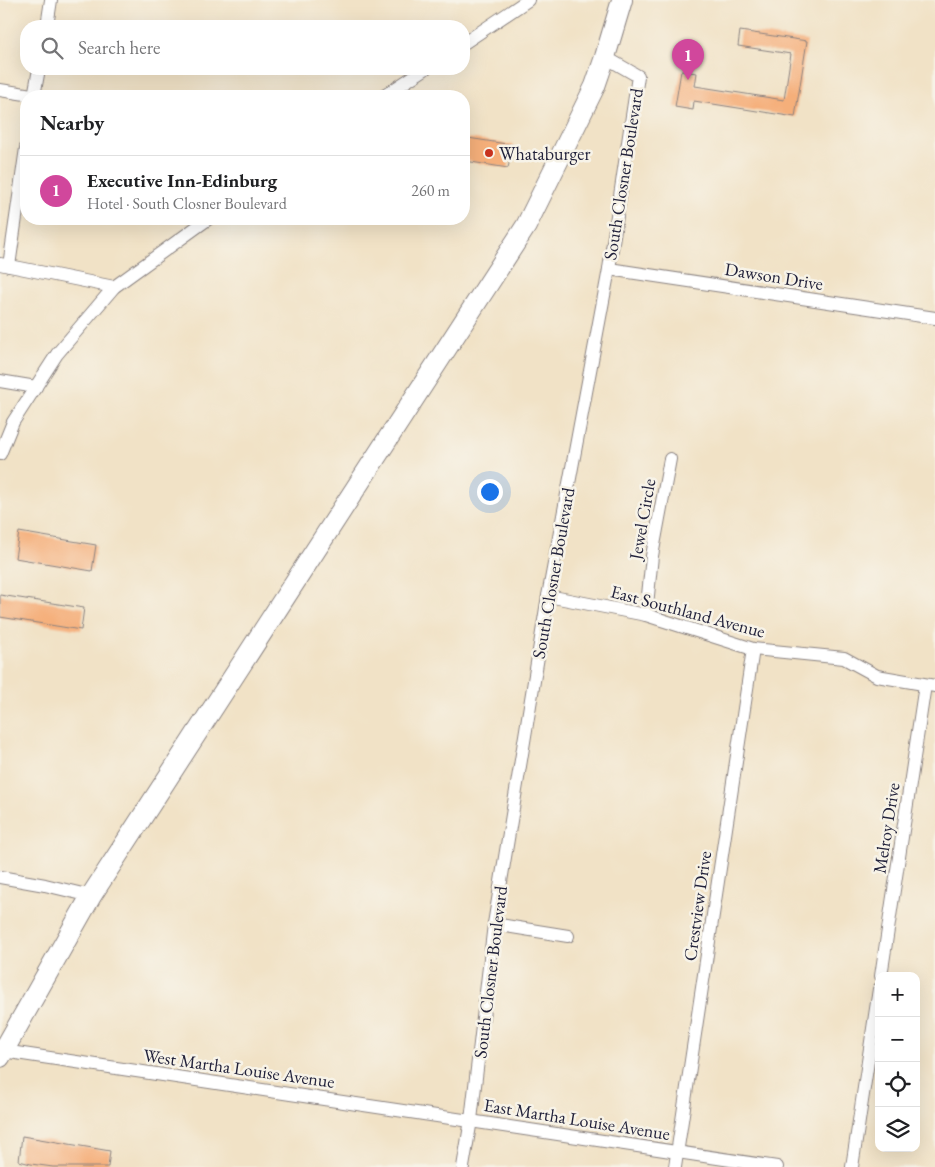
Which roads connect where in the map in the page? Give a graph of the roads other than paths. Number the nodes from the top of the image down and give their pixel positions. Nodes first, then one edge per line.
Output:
1 (51, 0) edge
2 (527, 0) edge
3 (622, 0) edge
4 (47, 20) edge
5 (470, 39) edge
6 (605, 57) junction
7 (38, 75) edge
8 (416, 75) edge
9 (0, 90) edge
10 (36, 90) edge
11 (393, 90) edge
12 (20, 93) edge
13 (20, 180) edge
14 (200, 225) edge
15 (4, 265) edge
16 (609, 269) junction
17 (114, 286) junction
18 (935, 318) edge
19 (0, 382) edge
20 (36, 387) junction
21 (0, 454) edge
22 (670, 459) dead end
23 (548, 596) junction
24 (646, 615) junction
25 (753, 649) junction
26 (930, 686) edge
27 (0, 877) edge
28 (91, 896) junction
29 (494, 924) junction
30 (568, 936) dead end
31 (882, 972) edge
32 (875, 1015) edge
33 (1, 1054) edge
34 (471, 1120) junction
35 (678, 1151) junction
36 (463, 1167) edge
37 (675, 1167) edge
38 (777, 1167) edge
39 (852, 1167) edge

1 - 4 street
2 - 5 street
3 - 6 main road
6 - 16 street, South Closner Boulevard
6 - 28 main road
7 - 10 street
8 - 11 street
9 - 12 street
13 - 15 street
14 - 17 street
15 - 17 street
16 - 18 street, Dawson Drive
16 - 23 street, South Closner Boulevard
17 - 20 street
19 - 20 street
20 - 21 street
22 - 24 street, Jewel Circle
23 - 24 street, East Southland Avenue
23 - 29 street, South Closner Boulevard
24 - 25 street, East Southland Avenue
25 - 26 street, East Southland Avenue
25 - 35 street, Crestview Drive
26 - 31 street, Melroy Drive
27 - 28 street
28 - 33 main road
29 - 30 street
29 - 34 street, South Closner Boulevard
32 - 39 street
33 - 34 street, West Martha Louise Avenue
34 - 35 street, East Martha Louise Avenue
34 - 36 street, South Closner Boulevard
35 - 37 street, Crestview Drive
35 - 38 street, East Martha Louise Avenue

